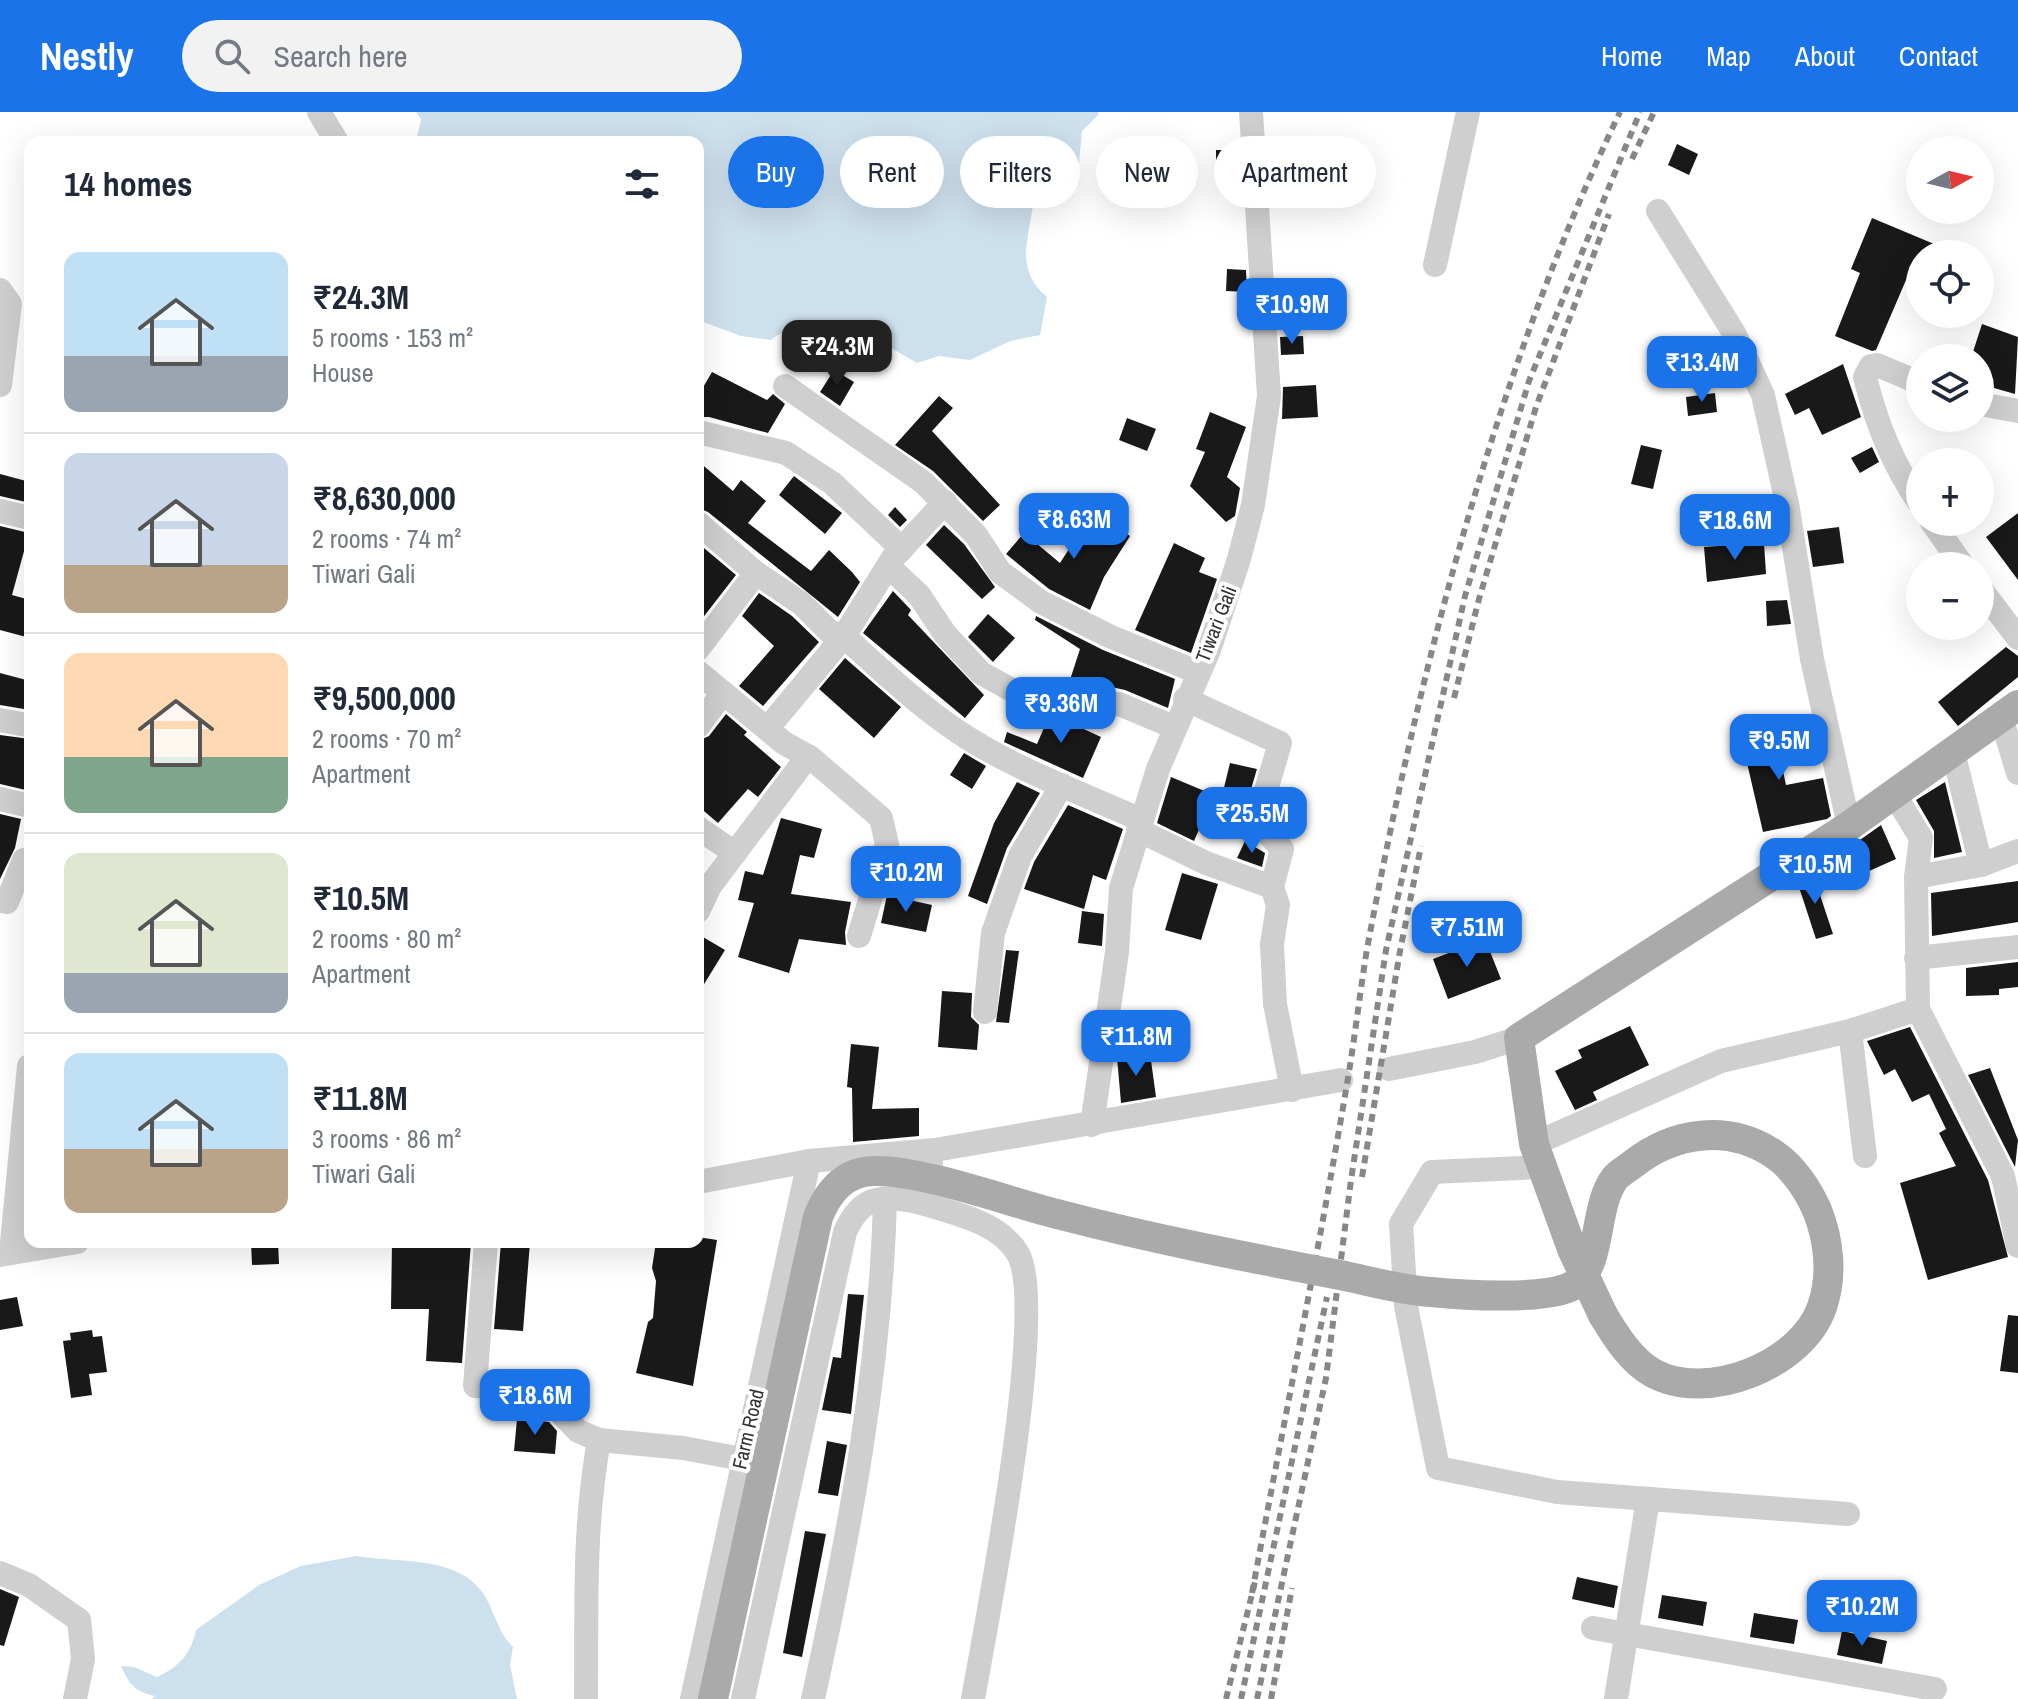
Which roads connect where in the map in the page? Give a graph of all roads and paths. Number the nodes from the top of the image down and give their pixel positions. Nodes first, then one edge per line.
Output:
1 (319, 112) edge
2 (1251, 112) edge
3 (1468, 112) edge
4 (333, 136) edge
5 (1658, 211) dead end
6 (1435, 265) dead end
7 (0, 290) edge
8 (1906, 377) edge
9 (0, 385) edge
10 (785, 386) dead end
11 (1994, 407) edge
12 (2018, 411) edge
13 (704, 433) edge
14 (1906, 484) edge
15 (945, 502) junction
16 (0, 511) edge
17 (24, 517) edge
18 (704, 528) edge
19 (895, 557) junction
20 (756, 573) junction
21 (1994, 606) edge
22 (844, 636) junction
23 (2018, 638) edge
24 (704, 641) edge
25 (1197, 672) junction
26 (704, 677) edge
27 (723, 693) junction
28 (1185, 699) junction
29 (2009, 711) edge
30 (704, 718) edge
31 (0, 720) edge
32 (24, 724) edge
33 (1174, 727) junction
34 (767, 729) junction
35 (1953, 752) junction
36 (808, 756) junction
37 (2018, 773) edge
38 (1062, 785) junction
39 (1894, 794) junction
40 (0, 799) edge
41 (24, 805) edge
42 (1140, 825) junction
43 (1849, 826) junction
44 (704, 832) edge
45 (2018, 851) edge
46 (735, 853) junction
47 (24, 860) edge
48 (1981, 865) junction
49 (1916, 877) junction
50 (1272, 887) junction
51 (704, 898) edge
52 (0, 901) edge
53 (859, 936) dead end
54 (2018, 947) edge
55 (1916, 958) junction
56 (1918, 1009) junction
57 (985, 1012) dead end
58 (1850, 1031) junction
59 (1519, 1038) junction
60 (1389, 1069) dead end
61 (1341, 1080) dead end
62 (1292, 1090) junction
63 (24, 1107) edge
64 (1092, 1125) junction
65 (935, 1150) junction
66 (1538, 1156) junction
67 (1865, 1156) dead end
68 (809, 1161) junction
69 (704, 1181) edge
70 (885, 1199) junction
71 (918, 1202) junction
72 (2018, 1246) edge
73 (42, 1248) edge
74 (486, 1248) edge
75 (6, 1254) edge
76 (599, 1440) junction
77 (742, 1459) junction
78 (1648, 1499) junction
79 (1848, 1514) dead end
80 (0, 1573) edge
81 (1593, 1628) dead end
82 (1627, 1634) junction
83 (1935, 1689) dead end
84 (75, 1699) edge
85 (586, 1699) edge
86 (692, 1699) edge
87 (713, 1699) edge
88 (743, 1699) edge
89 (813, 1699) edge
90 (973, 1699) edge
91 (1616, 1699) edge

1 - 4 street
2 - 25 street, Tiwari Gali
3 - 6 street
5 - 43 street
7 - 9 street
8 - 14 street
10 - 15 street
11 - 12 street
13 - 19 street
15 - 19 street
15 - 25 street
16 - 17 street
18 - 20 street
19 - 22 street
19 - 33 street
20 - 22 street
20 - 24 street
21 - 23 street
22 - 34 street
22 - 38 street
25 - 28 street, Tiwari Gali
26 - 27 street
27 - 30 street
27 - 34 street
28 - 33 street, Tiwari Gali
28 - 50 street
29 - 35 main road
29 - 37 street
31 - 32 street
33 - 42 street, Tiwari Gali
34 - 36 street
35 - 39 main road
35 - 48 street
36 - 46 street
36 - 53 street
38 - 42 street
38 - 57 street
39 - 43 main road
39 - 49 street
40 - 41 street
42 - 50 street
42 - 64 street, Tiwari Gali
43 - 59 main road
44 - 46 street
45 - 48 street
46 - 51 street
47 - 52 street
48 - 49 street
49 - 55 street
50 - 62 street
54 - 55 street
55 - 56 street
56 - 58 street
56 - 72 street
58 - 66 street
58 - 67 street
59 - 60 street
59 - 66 main road
61 - 62 street
62 - 64 street
63 - 75 street
64 - 65 street
65 - 68 street
65 - 71 street
66 - 78 street
66 - 87 main road, bridge
68 - 69 street
68 - 77 street, Farm Road
70 - 71 street
70 - 88 street
70 - 89 street
71 - 90 street
73 - 75 street
74 - 76 street
76 - 77 street
76 - 85 street
77 - 86 street, Farm Road
78 - 79 street
78 - 82 street
80 - 84 street
81 - 82 street
82 - 83 street
82 - 91 street

